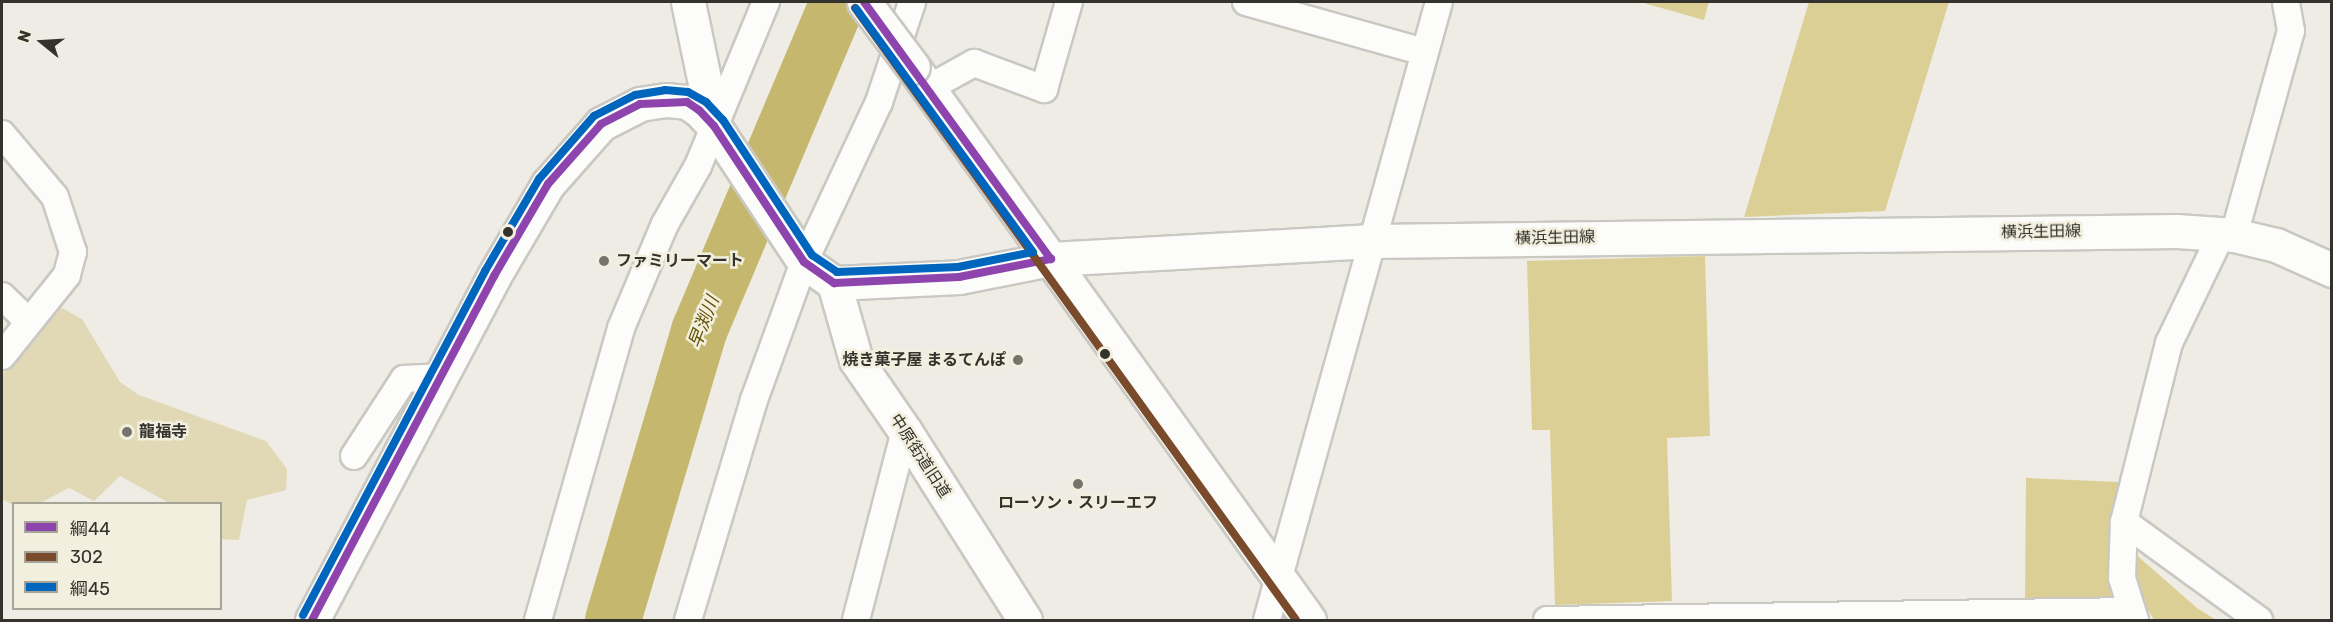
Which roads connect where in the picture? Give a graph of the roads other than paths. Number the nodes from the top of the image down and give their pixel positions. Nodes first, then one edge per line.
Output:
1 (688, 2) edge
2 (766, 2) edge
3 (864, 2) edge
4 (912, 2) edge
5 (1069, 2) edge
6 (1246, 2) edge
7 (1439, 2) edge
8 (2286, 2) edge
9 (1424, 52) junction
10 (920, 78) junction
11 (718, 133) junction
12 (2, 134) edge
13 (2228, 234) junction
14 (1372, 241) junction
15 (799, 253) junction
16 (1051, 259) junction
17 (2331, 270) edge
18 (834, 283) junction
19 (2, 296) edge
20 (29, 322) junction
21 (2, 356) edge
22 (440, 377) junction
23 (905, 431) junction
24 (354, 456) dead end
25 (2124, 522) junction
26 (1279, 582) junction
27 (2133, 616) edge
28 (312, 621) edge
29 (538, 621) edge
30 (688, 621) edge
31 (856, 621) edge
32 (1025, 621) edge
33 (1267, 621) edge
34 (1309, 621) edge
35 (1547, 621) edge
36 (2259, 621) edge

1 - 11 main road
2 - 11 street
3 - 10 main road, bridge
4 - 15 street
5 - 10 street
6 - 9 street
7 - 9 street
8 - 13 street
9 - 14 street
10 - 16 main road
11 - 15 main road
11 - 22 main road
11 - 29 street
12 - 20 street
13 - 14 main road, 横浜生田線
13 - 17 main road, 横浜生田線
13 - 25 street
14 - 16 main road, 横浜生田線
14 - 26 street
15 - 18 main road
15 - 30 street
16 - 18 main road, 横浜生田線
16 - 26 main road
18 - 23 main road, 中原街道旧道
19 - 20 street
20 - 21 street
22 - 24 street
22 - 28 main road
23 - 31 street
23 - 32 main road, 中原街道旧道
25 - 27 street
25 - 36 street
26 - 33 street
26 - 34 main road
27 - 35 street

